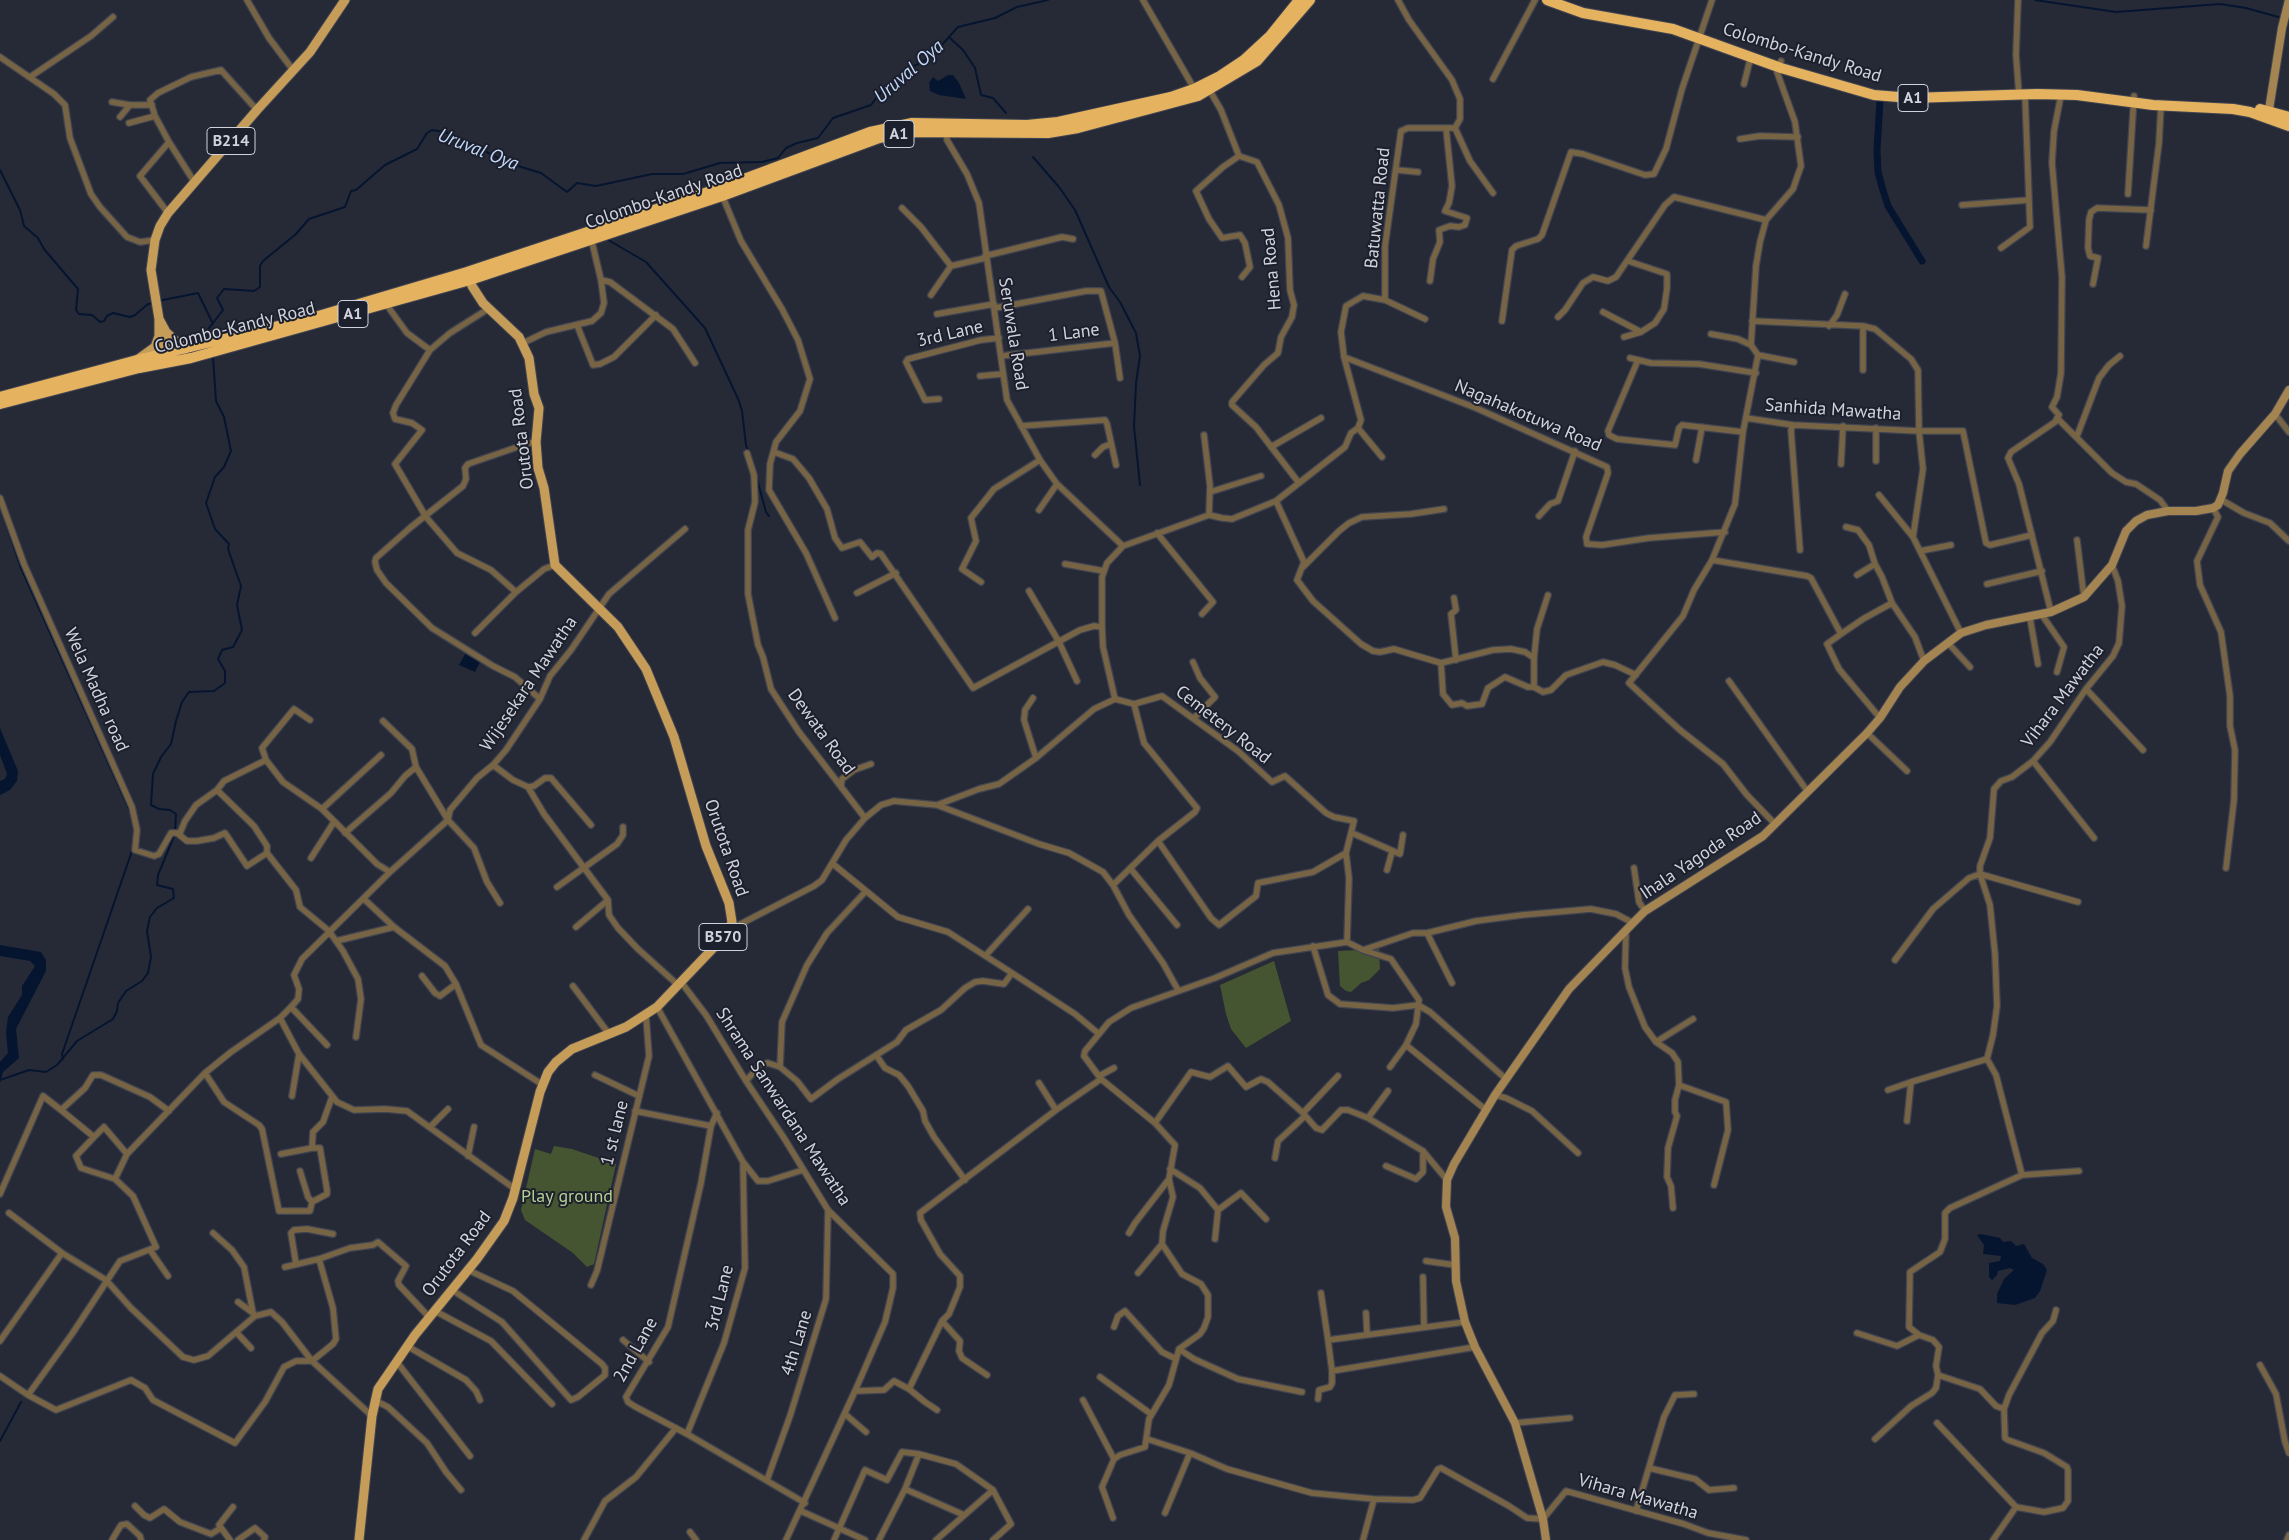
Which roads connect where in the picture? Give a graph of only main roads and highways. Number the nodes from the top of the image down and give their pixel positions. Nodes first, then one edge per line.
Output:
1 (345, 0) edge
2 (1299, 0) edge
3 (1310, 0) edge
4 (1547, 0) edge
5 (1564, 0) edge
6 (1702, 35) junction
7 (1780, 64) junction
8 (1196, 93) junction
9 (2021, 93) junction
10 (2134, 99) junction
11 (2268, 115) junction
12 (2289, 117) edge
13 (2289, 126) edge
14 (721, 192) junction
15 (468, 276) junction
16 (163, 334) junction
17 (235, 341) junction
18 (193, 351) junction
19 (168, 358) junction
20 (137, 360) junction
21 (0, 396) edge
22 (0, 404) edge
23 (359, 1540) edge

1 - 16 main road, B214
2 - 8 highway, Colombo-Kandy Road / A1
3 - 8 highway, Colombo-Kandy Road / A1
4 - 6 highway, Colombo-Kandy Road / A1
5 - 6 highway, Colombo-Kandy Road / A1
6 - 7 highway, Colombo-Kandy Road / A1
6 - 7 highway, Colombo-Kandy Road / A1
7 - 9 highway, Colombo-Kandy Road / A1
8 - 14 highway, Colombo-Kandy Road / A1
9 - 10 highway, Colombo-Kandy Road / A1
9 - 10 highway, Colombo-Kandy Road / A1
10 - 11 highway, Colombo-Kandy Road / A1
10 - 11 highway, Colombo-Kandy Road / A1
11 - 12 highway, Colombo-Kandy Road / A1
11 - 13 highway, Colombo-Kandy Road / A1
14 - 15 highway, Colombo-Kandy Road / A1
14 - 15 highway, Colombo-Kandy Road / A1
15 - 17 highway, Colombo-Kandy Road / A1
15 - 17 highway, Colombo-Kandy Road / A1
15 - 23 main road, Orutota Road / B570
16 - 18 main road
16 - 19 main road, B214
16 - 20 main road
17 - 18 highway, Colombo-Kandy Road / A1
18 - 19 highway, Colombo-Kandy Road / A1
19 - 20 highway, Colombo-Kandy Road / A1
19 - 22 highway, Colombo-Kandy Road / A1
20 - 21 highway, Colombo-Kandy Road / A1

